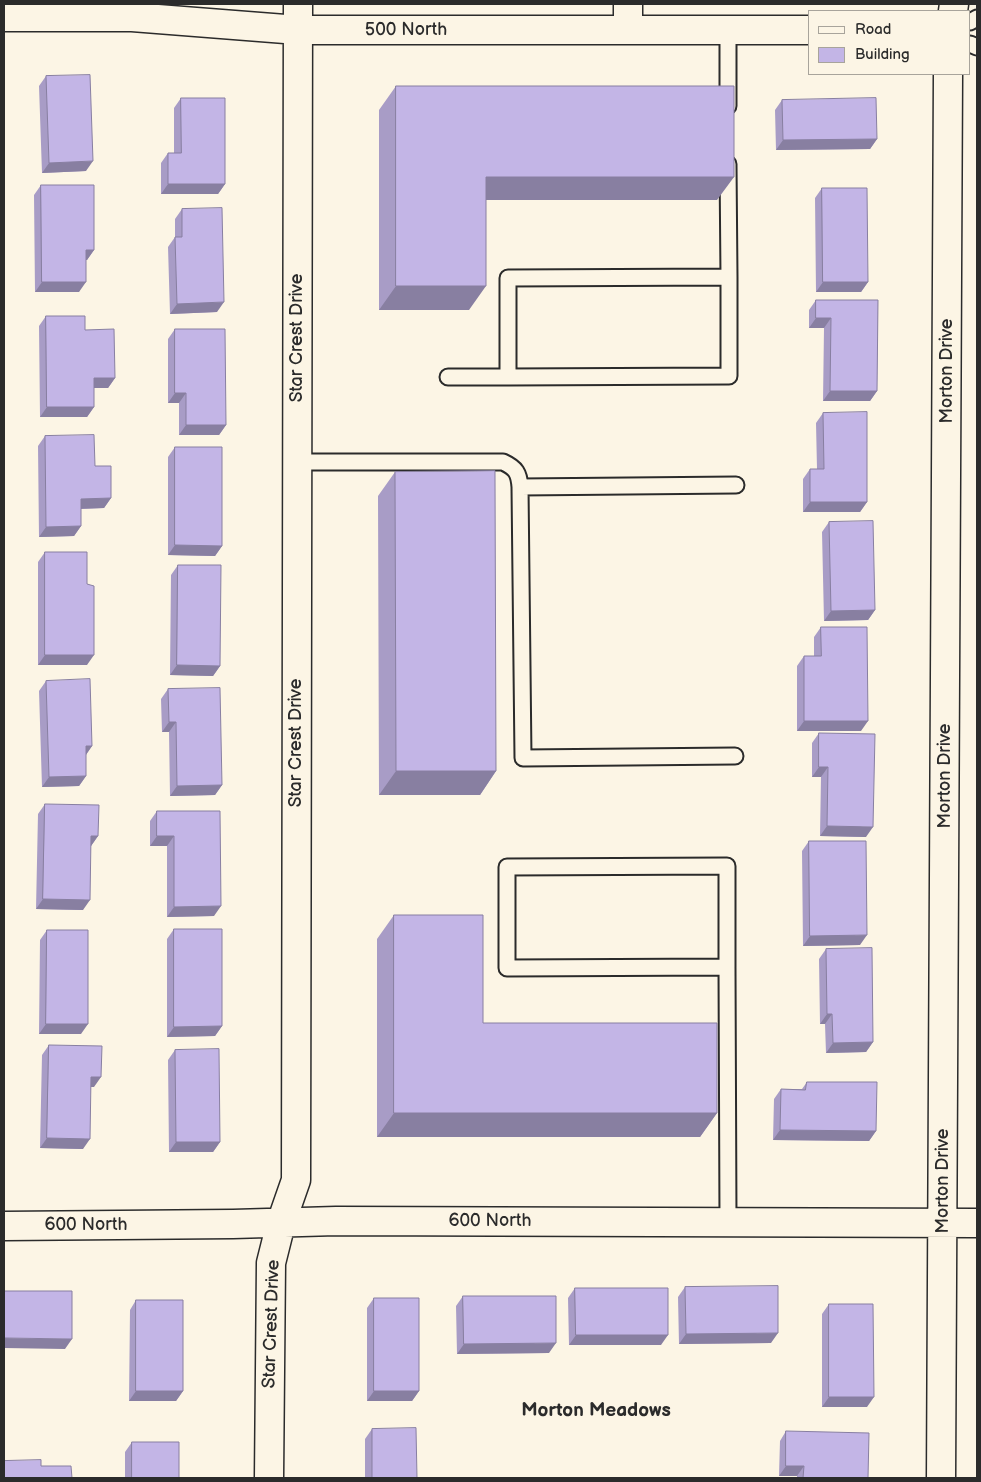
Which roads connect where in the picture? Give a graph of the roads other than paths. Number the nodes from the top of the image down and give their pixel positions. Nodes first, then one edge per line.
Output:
1 (77, 10) edge
2 (4, 17) edge
3 (298, 17) edge
4 (628, 17) edge
5 (728, 30) junction
6 (808, 30) edge
7 (948, 75) edge
8 (728, 119) edge
9 (728, 148) edge
10 (729, 277) junction
11 (448, 377) dead end
12 (508, 377) junction
13 (297, 462) junction
14 (736, 485) dead end
15 (520, 487) junction
16 (735, 756) dead end
17 (727, 967) junction
18 (728, 1222) junction
19 (943, 1222) junction
20 (281, 1223) junction
21 (977, 1223) edge
22 (4, 1226) edge
23 (269, 1478) edge
24 (942, 1478) edge

1 - 2 street, 500 North
1 - 3 street, 500 North
3 - 4 street, 500 North
3 - 13 street, Star Crest Drive
4 - 5 street, 500 North
5 - 6 street, 500 North
5 - 8 lane
7 - 19 street, Morton Drive
9 - 10 lane
10 - 12 lane
10 - 12 lane
11 - 12 lane
13 - 15 lane
13 - 20 street, Star Crest Drive
14 - 15 lane
15 - 16 lane
17 - 17 lane
17 - 18 lane
18 - 19 street, 600 North
18 - 20 street, 600 North
19 - 21 street, 600 North
19 - 24 street, Morton Drive
20 - 22 street, 600 North
20 - 23 street, Star Crest Drive

